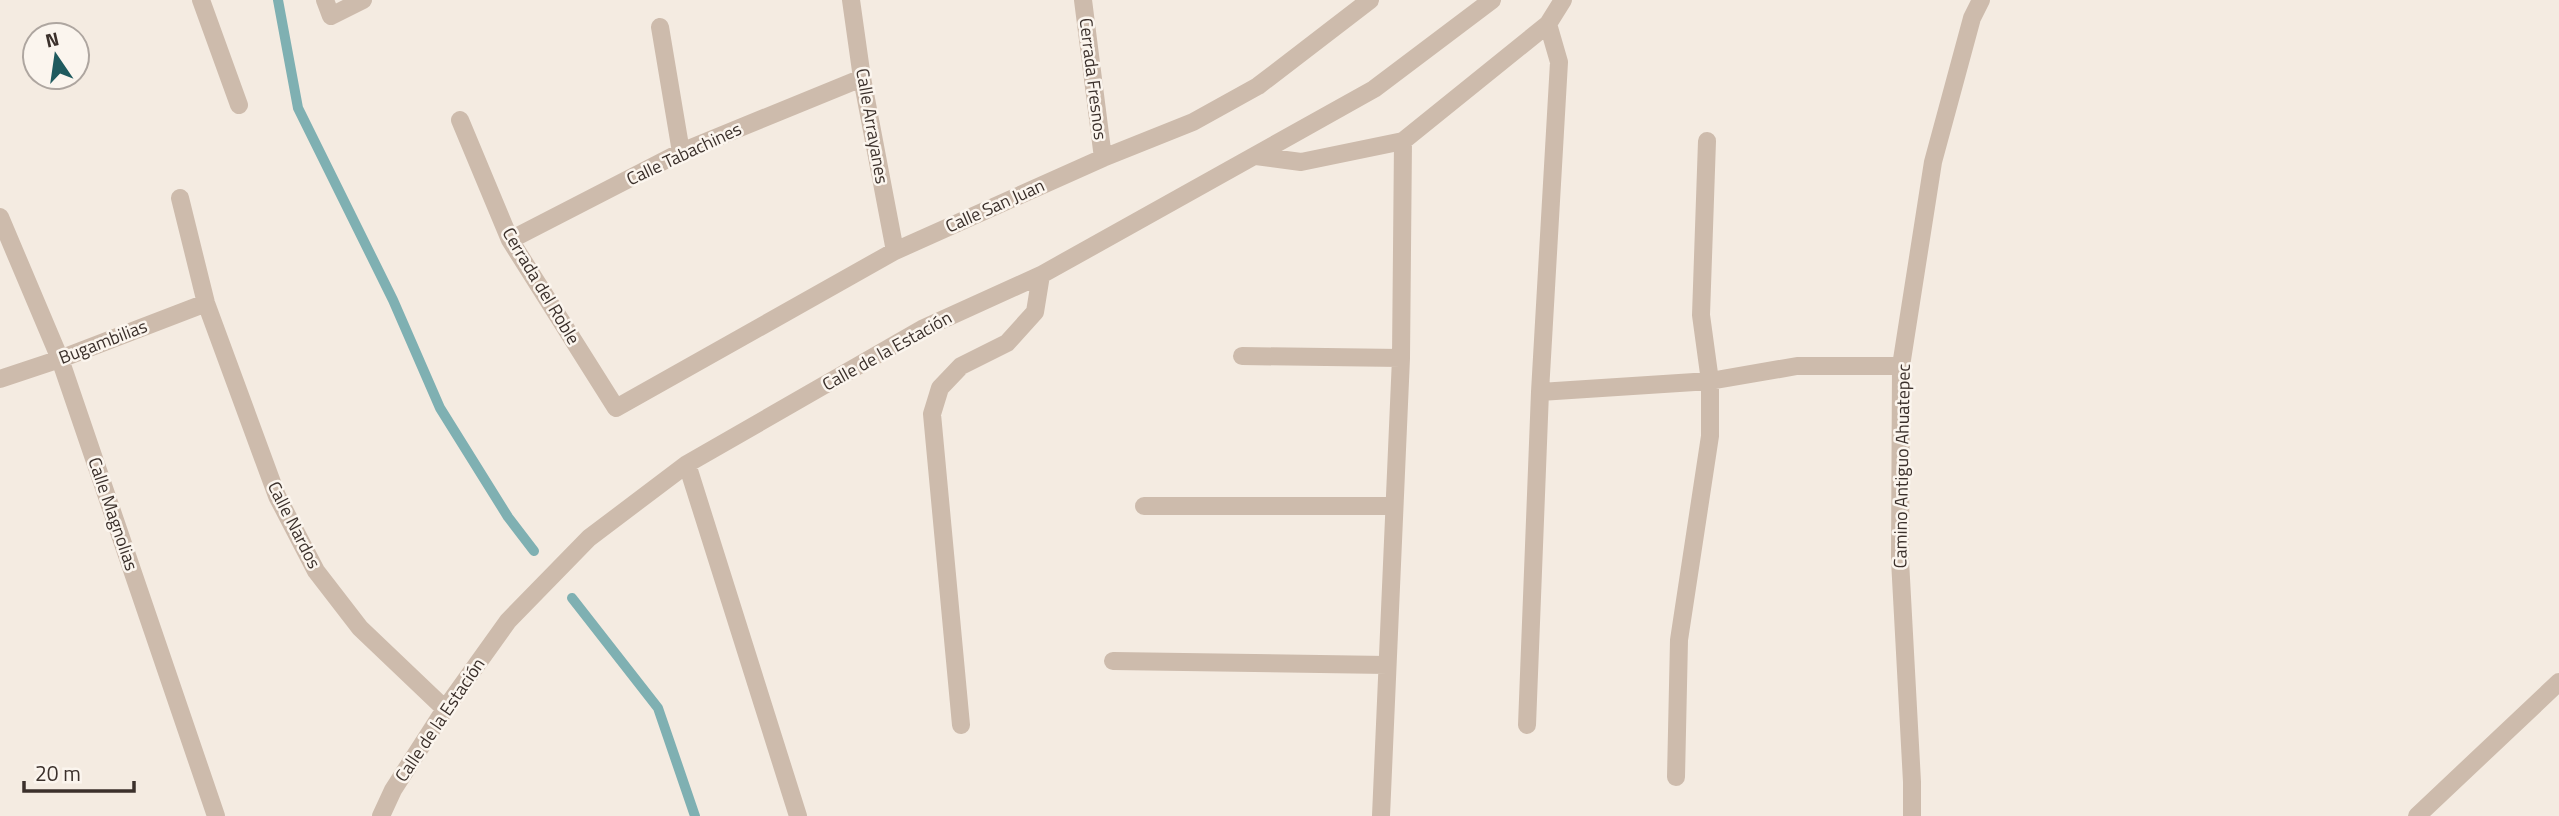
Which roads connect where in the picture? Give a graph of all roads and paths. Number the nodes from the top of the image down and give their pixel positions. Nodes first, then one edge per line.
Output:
1 (201, 0) edge
2 (363, 0) edge
3 (851, 0) edge
4 (1083, 0) edge
5 (1370, 0) edge
6 (1492, 0) edge
7 (1563, 0) edge
8 (1981, 0) edge
9 (328, 8) edge
10 (1548, 24) junction
11 (660, 27) dead end
12 (862, 78) junction
13 (239, 105) dead end
14 (460, 120) dead end
15 (1403, 141) junction
16 (1707, 141) dead end
17 (681, 152) junction
18 (1256, 156) junction
19 (1103, 158) junction
20 (180, 198) dead end
21 (0, 217) edge
22 (510, 240) junction
23 (895, 251) junction
24 (1041, 275) junction
25 (206, 303) junction
26 (1242, 356) dead end
27 (1401, 358) junction
28 (61, 359) junction
29 (1901, 366) junction
30 (0, 379) edge
31 (1710, 381) junction
32 (1540, 392) junction
33 (616, 408) joint
34 (687, 464) junction
35 (1144, 506) dead end
36 (1394, 506) junction
37 (1112, 662) dead end
38 (1387, 666) junction
39 (2559, 682) edge
40 (445, 709) junction
41 (961, 725) dead end
42 (1527, 725) dead end
43 (1676, 777) dead end
44 (216, 816) edge
45 (381, 816) edge
46 (798, 816) edge
47 (1381, 816) edge
48 (1912, 816) edge
49 (2417, 816) edge

1 - 13 street
2 - 9 street
3 - 12 street, Calle Arrayanes
4 - 19 street, Cerrada Fresnos
5 - 19 street, Calle San Juan
6 - 18 street, Calle de la Estación
7 - 10 street
8 - 29 street, Camino Antiguo Ahuatepec
10 - 15 street
10 - 32 street
11 - 17 street
12 - 17 street, Calle Tabachines
12 - 23 street, Calle Arrayanes
14 - 22 street, Cerrada del Roble
15 - 18 street
15 - 27 street
16 - 31 street
17 - 22 street, Calle Tabachines
18 - 24 street, Calle de la Estación
19 - 23 street, Calle San Juan
20 - 25 street, Calle Nardos
21 - 28 street, Calle Magnolias
22 - 33 street, Cerrada del Roble
23 - 33 street, Calle San Juan
24 - 34 street, Calle de la Estación
24 - 41 street
25 - 28 street, Bugambilias
25 - 40 street, Calle Nardos
26 - 27 street
27 - 36 street
28 - 30 street, Bugambilias
28 - 44 street, Calle Magnolias
29 - 31 street
29 - 48 street, Camino Antiguo Ahuatepec
31 - 32 street
31 - 43 street
32 - 42 street
34 - 40 street, Calle de la Estación
34 - 46 street
35 - 36 street
36 - 38 street
37 - 38 street
38 - 47 street
39 - 49 street
40 - 45 street, Calle de la Estación

